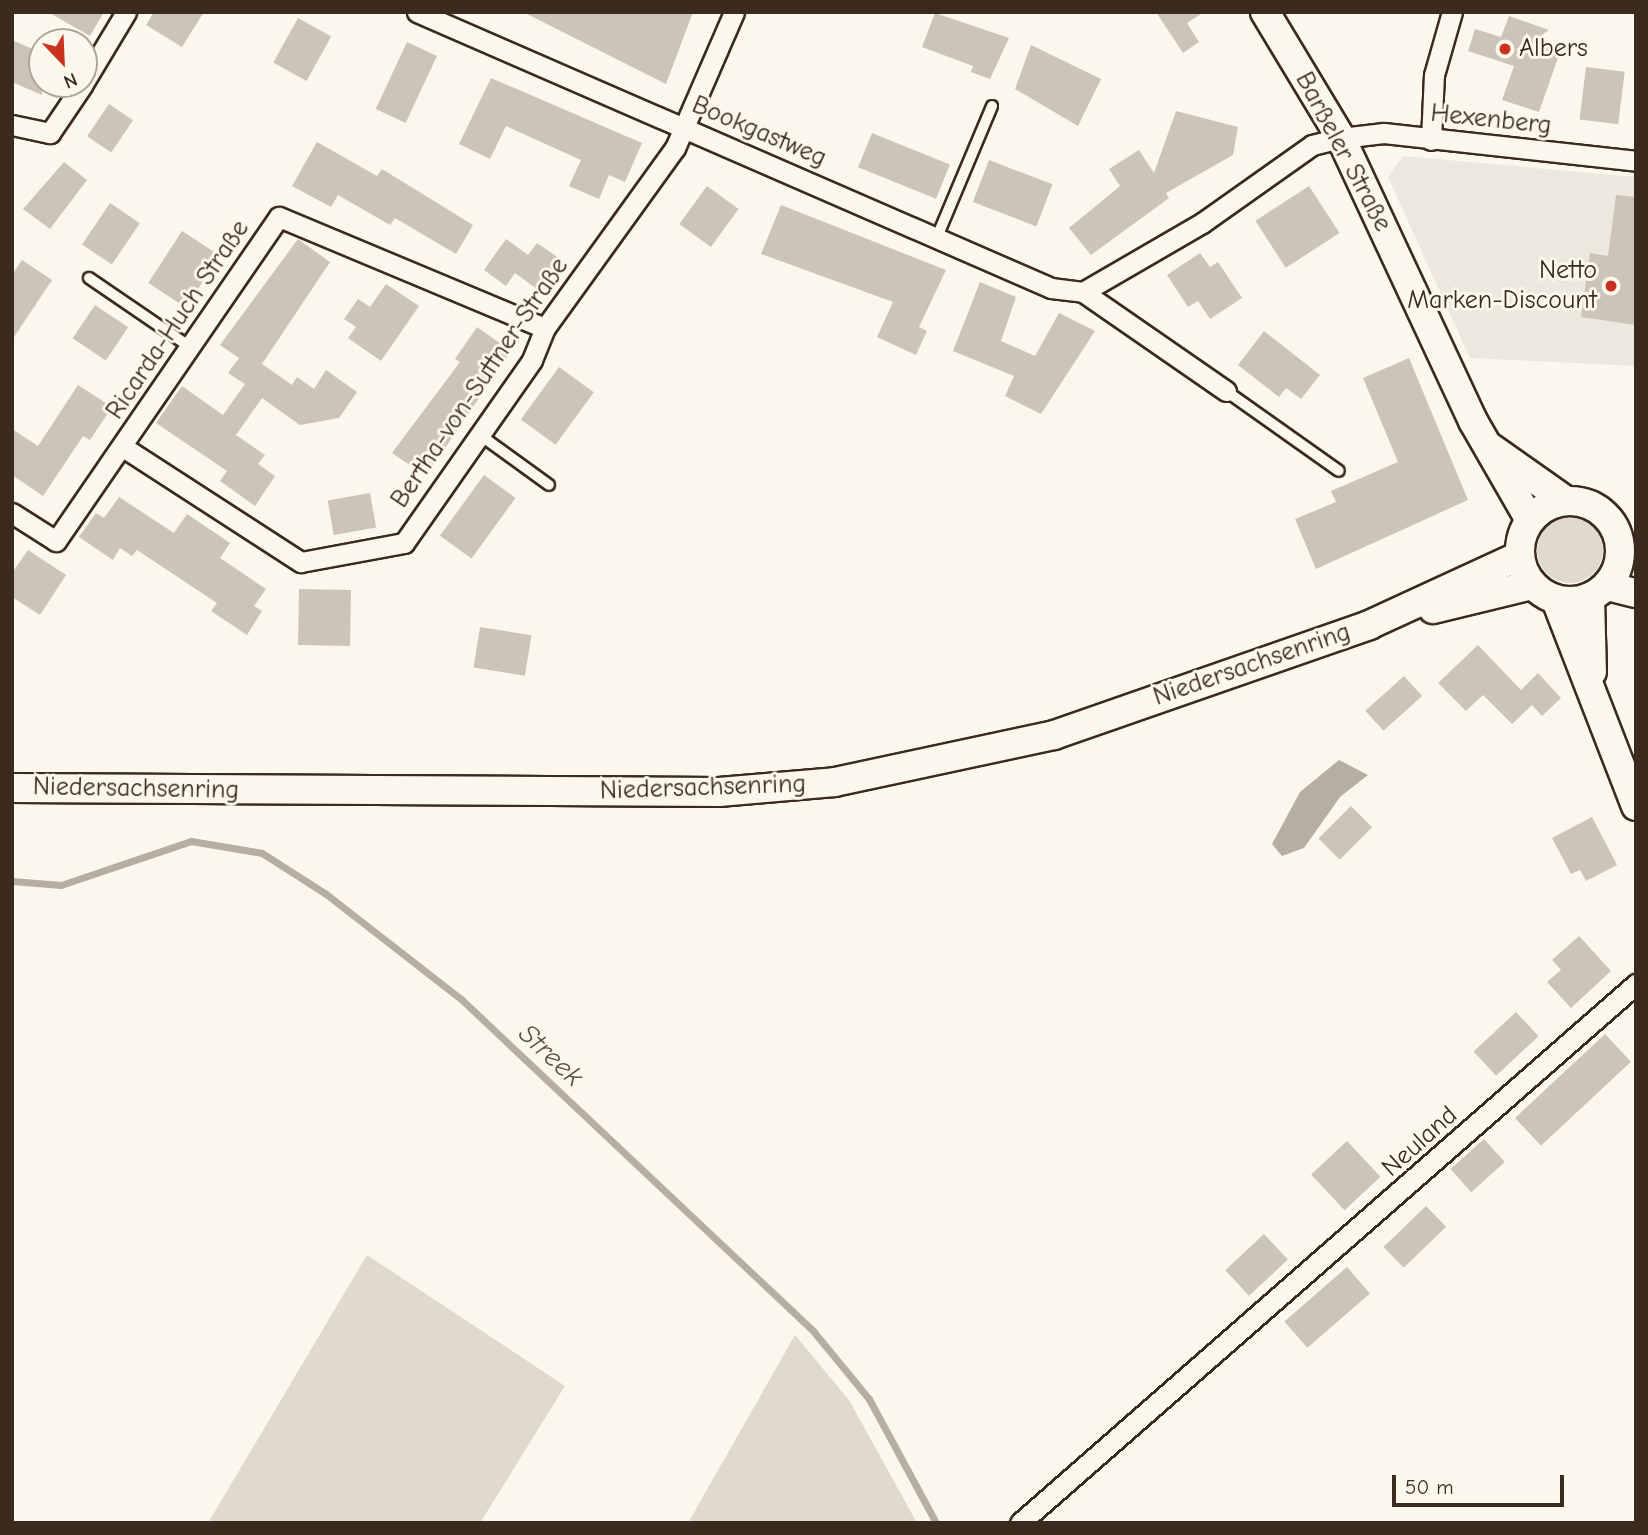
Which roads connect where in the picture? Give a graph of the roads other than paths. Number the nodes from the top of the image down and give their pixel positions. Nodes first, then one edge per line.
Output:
1 (126, 12) edge
2 (417, 12) edge
3 (734, 12) edge
4 (1265, 12) edge
5 (1452, 12) edge
6 (98, 58) edge
7 (73, 98) edge
8 (992, 106) dead end
9 (12, 124) edge
10 (684, 129) junction
11 (1341, 138) junction
12 (1431, 140) junction
13 (1636, 161) edge
14 (937, 237) junction
15 (89, 278) dead end
16 (1083, 292) junction
17 (545, 328) junction
18 (191, 348) junction
19 (1226, 391) joint
20 (480, 435) junction
21 (122, 447) junction
22 (1488, 447) junction
23 (1339, 471) dead end
24 (549, 485) dead end
25 (1566, 501) junction
26 (12, 513) edge
27 (1530, 520) junction
28 (1520, 556) junction
29 (1628, 556) edge
30 (1532, 585) junction
31 (1599, 592) junction
32 (1636, 593) edge
33 (1556, 600) junction
34 (1369, 625) junction
35 (1592, 687) junction
36 (12, 788) edge
37 (1636, 806) edge
38 (1636, 984) edge
39 (1020, 1523) edge

1 - 6 street
2 - 10 street, Bookgastweg
3 - 10 street, Bertha-von-Suttner-Straße
4 - 11 main road, Barßeler Straße
5 - 12 street
7 - 9 street
8 - 14 lane
10 - 14 street, Bookgastweg
10 - 17 street, Bertha-von-Suttner-Straße
11 - 12 street, Hexenberg
11 - 16 street
11 - 22 main road, Barßeler Straße
12 - 13 street, Hexenberg
14 - 16 street, Bookgastweg
15 - 18 lane
16 - 19 street, Bookgastweg
17 - 18 street, Ricarda-Huch Straße
17 - 20 street, Bertha-von-Suttner-Straße
18 - 21 street, Ricarda-Huch Straße
19 - 23 lane
20 - 21 street, Bertha-von-Suttner-Straße
20 - 24 lane
21 - 26 street, Ricarda-Huch Straße
22 - 25 main road, Barßeler Straße
22 - 27 main road, Barßeler Straße
25 - 27 main road
25 - 29 main road
27 - 28 main road
28 - 30 main road
28 - 34 main road, Niedersachsenring
29 - 31 main road
30 - 33 main road
30 - 34 main road, Niedersachsenring
31 - 32 main road
31 - 33 main road
31 - 35 main road
33 - 35 main road
34 - 36 main road, Niedersachsenring
35 - 37 main road
38 - 39 street, Neuland

